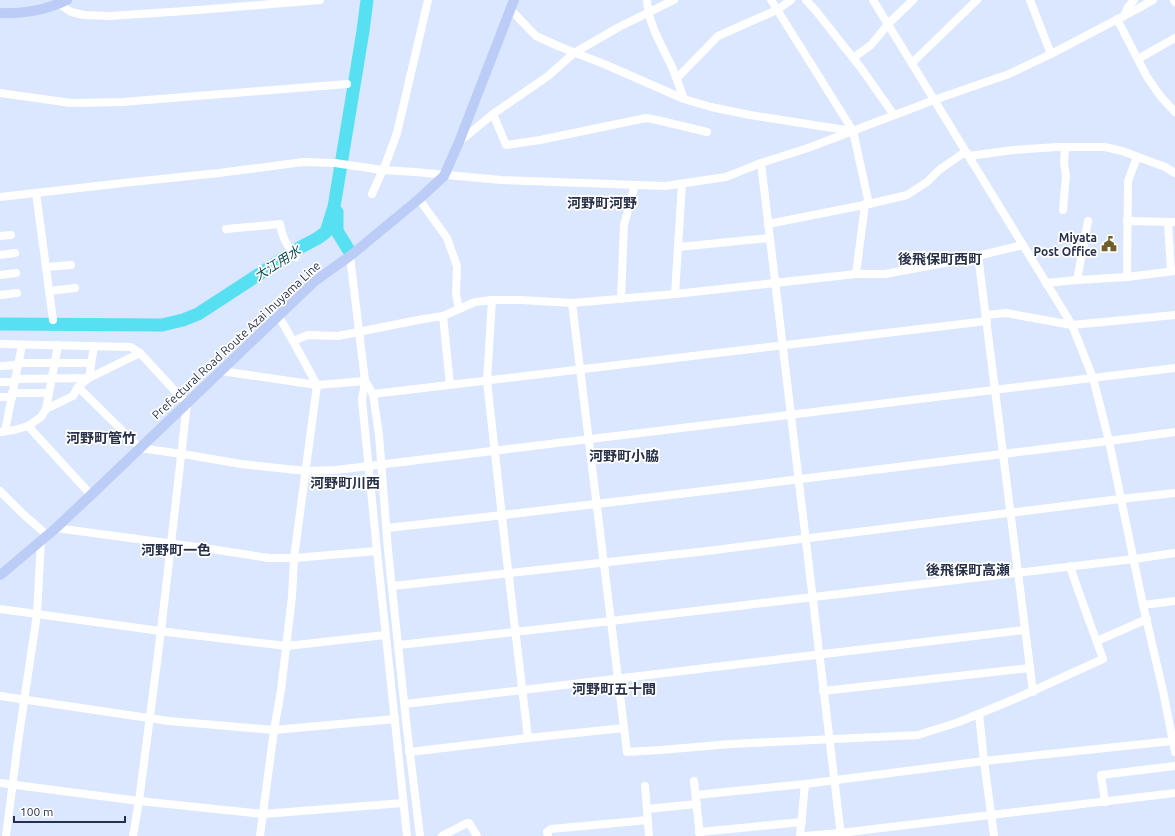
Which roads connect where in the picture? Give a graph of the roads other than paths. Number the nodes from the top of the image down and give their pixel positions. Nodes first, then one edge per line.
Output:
1 (320, 0) edge
2 (428, 0) edge
3 (647, 0) edge
4 (674, 0) edge
5 (771, 0) edge
6 (791, 0) edge
7 (806, 0) edge
8 (873, 0) edge
9 (913, 0) edge
10 (977, 0) edge
11 (1030, 0) edge
12 (1134, 0) edge
13 (1153, 0) edge
14 (62, 1) edge
15 (512, 5) edge
16 (777, 10) junction
17 (648, 12) junction
18 (0, 13) edge
19 (1121, 18) junction
20 (888, 24) junction
21 (1175, 38) edge
22 (574, 52) junction
23 (1052, 54) junction
24 (854, 58) junction
25 (1138, 59) junction
26 (912, 63) junction
27 (676, 78) junction
28 (347, 84) dead end
29 (0, 93) edge
30 (684, 99) junction
31 (934, 100) junction
32 (1175, 112) edge
33 (494, 114) junction
34 (894, 115) junction
35 (853, 131) junction
36 (707, 132) dead end
37 (459, 142) junction
38 (1065, 147) junction
39 (968, 154) junction
40 (1137, 157) junction
41 (761, 163) junction
42 (382, 170) junction
43 (1175, 173) edge
44 (444, 176) junction
45 (682, 184) junction
46 (635, 185) junction
47 (36, 193) junction
48 (372, 194) dead end
49 (0, 197) edge
50 (419, 199) junction
51 (867, 204) junction
52 (1062, 210) dead end
53 (1088, 221) dead end
54 (1127, 221) junction
55 (1172, 222) edge
56 (768, 224) junction
57 (226, 229) dead end
58 (11, 235) dead end
59 (0, 236) edge
60 (770, 238) junction
61 (1023, 244) junction
62 (678, 247) junction
63 (15, 253) dead end
64 (293, 254) dead end
65 (0, 255) edge
66 (978, 255) junction
67 (350, 256) junction
68 (71, 265) dead end
69 (46, 267) junction
70 (1173, 271) edge
71 (16, 273) dead end
72 (856, 274) junction
73 (0, 275) edge
74 (1127, 277) junction
75 (1077, 280) junction
76 (775, 283) junction
77 (1046, 283) junction
78 (74, 288) dead end
79 (49, 291) junction
80 (17, 293) dead end
81 (675, 294) junction
82 (0, 295) edge
83 (621, 299) junction
84 (492, 300) junction
85 (572, 303) junction
86 (459, 309) junction
87 (278, 315) junction
88 (1175, 315) edge
89 (443, 316) junction
90 (986, 318) junction
91 (53, 320) dead end
92 (1072, 325) junction
93 (358, 332) junction
94 (293, 341) junction
95 (0, 344) edge
96 (22, 345) junction
97 (58, 345) junction
98 (783, 345) junction
99 (94, 346) junction
100 (140, 353) junction
101 (55, 363) junction
102 (91, 363) junction
103 (18, 364) junction
104 (0, 366) edge
105 (1175, 368) edge
106 (580, 370) junction
107 (221, 371) junction
108 (52, 378) junction
109 (89, 378) junction
110 (1093, 378) junction
111 (15, 380) junction
112 (488, 380) junction
113 (364, 381) junction
114 (0, 382) edge
115 (316, 385) junction
116 (450, 385) junction
117 (78, 387) junction
118 (995, 390) junction
119 (49, 393) junction
120 (373, 394) junction
121 (12, 395) junction
122 (0, 397) edge
123 (187, 404) junction
124 (46, 409) junction
125 (4, 412) edge
126 (791, 414) junction
127 (28, 426) junction
128 (2, 431) edge
129 (1175, 432) edge
130 (588, 439) junction
131 (1109, 442) junction
132 (140, 448) junction
133 (496, 450) junction
134 (182, 454) junction
135 (1003, 454) junction
136 (381, 464) junction
137 (369, 465) junction
138 (306, 471) junction
139 (798, 479) junction
140 (0, 491) edge
141 (1175, 494) edge
142 (91, 495) junction
143 (1120, 499) junction
144 (597, 505) junction
145 (1010, 513) junction
146 (502, 516) junction
147 (56, 528) junction
148 (387, 528) junction
149 (44, 537) junction
150 (805, 538) junction
151 (171, 543) junction
152 (377, 551) junction
153 (1175, 553) edge
154 (294, 558) junction
155 (1134, 559) junction
156 (604, 562) junction
157 (1070, 566) junction
158 (1018, 572) junction
159 (1, 573) edge
160 (508, 574) junction
161 (393, 586) junction
162 (812, 597) junction
163 (1175, 601) edge
164 (1143, 605) junction
165 (0, 609) edge
166 (36, 614) junction
167 (1147, 619) junction
168 (611, 621) junction
169 (1025, 630) junction
170 (161, 631) junction
171 (515, 632) junction
172 (386, 635) junction
173 (1097, 640) junction
174 (399, 645) junction
175 (286, 646) junction
176 (819, 654) junction
177 (1030, 668) junction
178 (618, 679) junction
179 (522, 690) junction
180 (824, 691) junction
181 (1033, 692) junction
182 (0, 696) edge
183 (24, 700) junction
184 (404, 704) junction
185 (979, 714) junction
186 (150, 718) junction
187 (394, 719) junction
188 (624, 728) junction
189 (274, 730) junction
190 (528, 738) junction
191 (829, 739) junction
192 (1172, 740) junction
193 (409, 752) junction
194 (1175, 752) edge
195 (984, 761) junction
196 (1175, 766) edge
197 (834, 780) junction
198 (694, 781) dead end
199 (0, 783) edge
200 (805, 784) junction
201 (14, 785) junction
202 (645, 786) dead end
203 (1175, 793) edge
204 (696, 795) junction
205 (139, 801) junction
206 (1105, 802) junction
207 (403, 803) junction
208 (697, 804) junction
209 (647, 809) junction
210 (263, 814) junction
211 (992, 815) junction
212 (648, 820) junction
213 (802, 822) junction
214 (700, 834) edge
215 (840, 834) edge
216 (6, 836) edge
217 (133, 836) edge
218 (260, 836) edge
219 (407, 836) edge
220 (420, 836) edge
221 (442, 836) edge
222 (478, 836) edge
223 (548, 836) edge
224 (649, 836) edge
225 (800, 836) edge
226 (804, 836) edge
227 (994, 836) edge

1 - 14 street
2 - 42 street
3 - 17 street
4 - 17 street
5 - 16 street
6 - 16 street
7 - 24 street
8 - 20 street
9 - 20 street
10 - 26 street
11 - 23 street
12 - 19 street
13 - 19 street
14 - 18 main road
15 - 22 street
15 - 37 main road, Prefectural Road Route Azai Inuyama Line
16 - 27 street
16 - 35 street
17 - 22 street
17 - 27 street
19 - 23 street
19 - 25 street
20 - 24 street
20 - 26 street
21 - 25 street
22 - 30 street
22 - 33 street
23 - 31 street
24 - 34 street
25 - 32 street
26 - 31 street
27 - 30 street
28 - 29 street
30 - 35 street
31 - 34 street
31 - 39 street
33 - 36 street
33 - 37 street
34 - 35 street
35 - 41 street
35 - 51 street
37 - 44 main road, Prefectural Road Route Azai Inuyama Line
38 - 39 street
38 - 40 street
38 - 52 street
39 - 51 street
39 - 61 street
40 - 43 street
40 - 54 street
41 - 45 street
41 - 56 street
42 - 44 street
42 - 47 street
42 - 48 street
44 - 46 street
44 - 50 main road, Prefectural Road Route Azai Inuyama Line
45 - 46 street
45 - 62 street
46 - 83 street
47 - 49 street
47 - 69 street
50 - 67 main road, Prefectural Road Route Azai Inuyama Line
50 - 86 street
51 - 56 street
51 - 72 street
53 - 75 street
54 - 55 street
54 - 74 street
55 - 70 street
56 - 60 street
57 - 64 street
58 - 59 street
60 - 62 street
60 - 76 street
61 - 66 street
61 - 77 street
62 - 81 street
63 - 65 street
66 - 72 street
66 - 90 street
67 - 87 main road, Prefectural Road Route Azai Inuyama Line
67 - 93 street
68 - 69 street
69 - 79 street
70 - 74 street
71 - 73 street
72 - 76 street
74 - 75 street
75 - 77 street
76 - 81 street
76 - 98 street
77 - 92 street
78 - 79 street
79 - 91 street
80 - 82 street
81 - 83 street
83 - 85 street
84 - 85 street
84 - 86 street
84 - 112 street
85 - 106 street
86 - 89 street
87 - 94 street
87 - 107 main road, Prefectural Road Route Azai Inuyama Line
88 - 92 street
89 - 93 street
89 - 116 street
90 - 92 street
90 - 98 street
90 - 118 street
92 - 110 street
93 - 94 street
93 - 113 street
94 - 115 street
95 - 96 street
96 - 97 street
96 - 103 street
97 - 99 street
97 - 101 street
98 - 106 street
98 - 126 street
99 - 100 street
99 - 102 street
100 - 109 street
100 - 123 street
101 - 102 street
101 - 103 street
101 - 108 street
102 - 109 street
103 - 104 street
103 - 111 street
105 - 110 street
106 - 112 street
106 - 130 street
107 - 115 street
107 - 123 main road, Prefectural Road Route Azai Inuyama Line
108 - 109 street
108 - 111 street
108 - 119 street
109 - 117 street
110 - 118 street
110 - 131 street
111 - 114 street
111 - 121 street
112 - 116 street
112 - 133 street
113 - 115 street
113 - 120 street
113 - 137 street
115 - 138 street
116 - 120 street
117 - 124 street
117 - 132 street
118 - 126 street
118 - 135 street
119 - 121 street
119 - 124 street
120 - 136 street
121 - 122 street
121 - 125 street
123 - 132 main road, Prefectural Road Route Azai Inuyama Line
123 - 134 street
124 - 127 street
125 - 128 street
126 - 130 street
126 - 139 street
127 - 128 street
127 - 142 street
129 - 131 street
130 - 133 street
130 - 144 street
131 - 135 street
131 - 143 street
132 - 134 street
132 - 142 main road, Prefectural Road Route Azai Inuyama Line
133 - 136 street
133 - 146 street
134 - 138 street
134 - 151 street
135 - 139 street
135 - 145 street
136 - 137 street
136 - 148 street
137 - 138 street
137 - 152 street
138 - 154 street
139 - 144 street
139 - 150 street
140 - 149 street
141 - 143 street
142 - 147 main road, Prefectural Road Route Azai Inuyama Line
143 - 145 street
143 - 155 street
144 - 146 street
144 - 156 street
145 - 150 street
145 - 158 street
146 - 148 street
146 - 160 street
147 - 149 main road, Prefectural Road Route Azai Inuyama Line
147 - 151 street
148 - 161 street
149 - 159 main road, Prefectural Road Route Azai Inuyama Line
149 - 166 street
150 - 156 street
150 - 162 street
151 - 154 street
151 - 170 street
152 - 154 street
152 - 172 street
153 - 155 street
154 - 175 street
155 - 157 street
155 - 164 street
156 - 160 street
156 - 168 street
157 - 158 street
157 - 173 street
158 - 162 street
158 - 169 street
160 - 161 street
160 - 171 street
161 - 174 street
162 - 168 street
162 - 176 street
163 - 164 street
164 - 167 street
165 - 166 street
166 - 170 street
166 - 183 street
167 - 173 street
167 - 192 street
168 - 171 street
168 - 178 street
169 - 176 street
169 - 177 street
170 - 175 street
170 - 186 street
171 - 174 street
171 - 179 street
172 - 175 street
172 - 187 street
173 - 181 street
174 - 184 street
175 - 189 street
176 - 178 street
176 - 180 street
177 - 180 street
177 - 181 street
178 - 179 street
178 - 188 street
179 - 184 street
179 - 190 street
180 - 191 street
181 - 185 street
182 - 183 street
183 - 186 street
183 - 201 street
184 - 193 street
185 - 191 street
185 - 195 street
186 - 189 street
186 - 205 street
187 - 189 street
187 - 207 street
188 - 190 street
188 - 191 street
189 - 210 street
190 - 193 street
191 - 197 street
192 - 194 street
192 - 195 street
193 - 220 street
195 - 197 street
195 - 211 street
196 - 206 street
197 - 200 street
197 - 215 street
198 - 204 street
199 - 201 street
200 - 204 street
200 - 213 street
201 - 205 street
201 - 216 street
202 - 209 street
203 - 206 street
204 - 208 street
205 - 210 street
205 - 217 street
206 - 211 street
207 - 210 street
207 - 219 street
208 - 209 street
208 - 214 street
209 - 212 street
210 - 218 street
211 - 215 street
211 - 227 street
212 - 223 street
212 - 224 street
213 - 214 street
213 - 225 street
215 - 226 street
221 - 222 street

